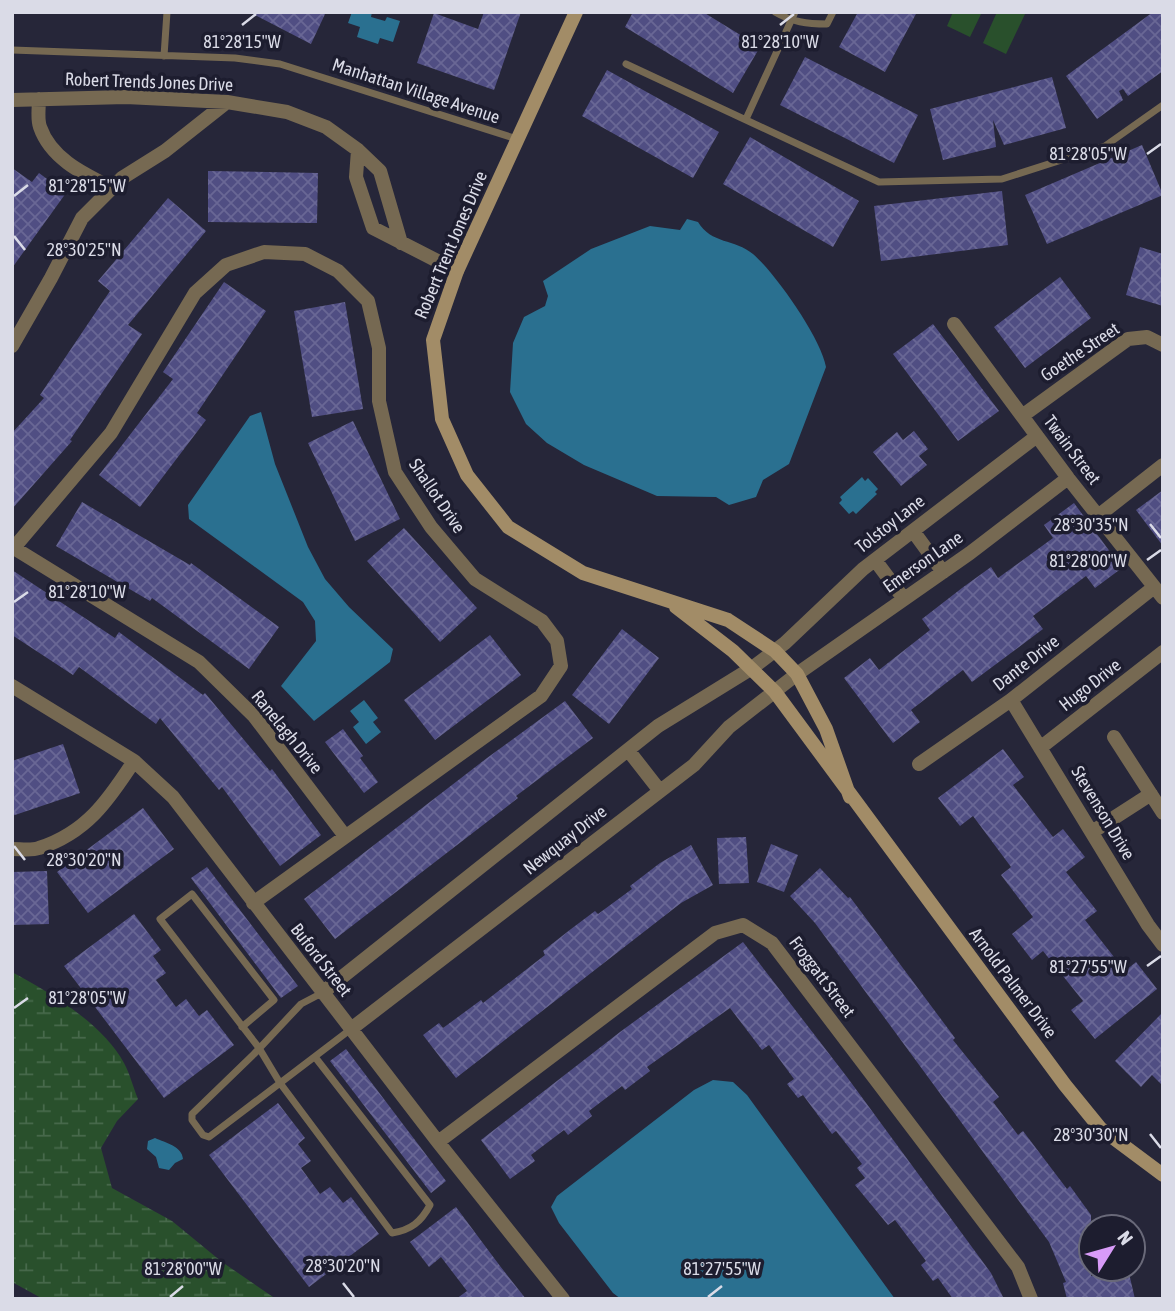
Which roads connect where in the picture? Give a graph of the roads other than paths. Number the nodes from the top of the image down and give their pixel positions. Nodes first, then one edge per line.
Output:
1 (167, 12) edge
2 (576, 12) edge
3 (775, 12) edge
4 (795, 12) edge
5 (833, 12) edge
6 (791, 21) junction
7 (12, 50) edge
8 (164, 56) junction
9 (626, 64) dead end
10 (39, 99) junction
11 (12, 100) edge
12 (227, 102) junction
13 (1163, 105) edge
14 (746, 119) junction
15 (517, 139) junction
16 (358, 150) junction
17 (112, 188) junction
18 (385, 189) junction
19 (362, 196) junction
20 (401, 243) junction
21 (457, 271) junction
22 (954, 324) dead end
23 (1163, 345) edge
24 (12, 346) edge
25 (1022, 416) junction
26 (1037, 436) junction
27 (1163, 465) edge
28 (1068, 478) junction
29 (1098, 516) junction
30 (913, 531) junction
31 (13, 549) edge
32 (875, 560) junction
33 (943, 572) junction
34 (1158, 593) edge
35 (663, 598) junction
36 (904, 599) junction
37 (775, 651) junction
38 (1163, 652) edge
39 (752, 668) junction
40 (797, 674) junction
41 (12, 686) edge
42 (775, 692) junction
43 (1011, 700) junction
44 (1114, 737) dead end
45 (1040, 748) junction
46 (628, 750) junction
47 (134, 761) junction
48 (919, 764) dead end
49 (660, 791) junction
50 (1151, 794) junction
51 (850, 797) junction
52 (1163, 813) edge
53 (1092, 832) junction
54 (345, 836) junction
55 (12, 849) edge
56 (253, 903) junction
57 (1163, 945) edge
58 (322, 993) junction
59 (242, 1027) junction
60 (351, 1029) junction
61 (259, 1048) junction
62 (315, 1057) junction
63 (280, 1083) junction
64 (438, 1142) junction
65 (1163, 1175) edge
66 (563, 1299) edge
67 (1031, 1299) edge

1 - 8 lane
2 - 15 street, Robert Trent Jones Drive
3 - 6 lane
4 - 6 lane
5 - 6 lane
6 - 14 lane
7 - 8 lane, Manhattan Village Avenue
8 - 15 lane, Manhattan Village Avenue
9 - 14 lane
10 - 11 street, Robert Trends Jones Drive
10 - 12 street, Robert Trends Jones Drive
10 - 17 street
12 - 16 street, Robert Trends Jones Drive
12 - 17 street
13 - 14 lane
15 - 21 street, Robert Trent Jones Drive
16 - 18 street, Robert Trends Jones Drive
16 - 19 street
17 - 24 street
18 - 19 street
18 - 20 street, Robert Trends Jones Drive
19 - 20 street
20 - 21 street
21 - 35 street, Robert Trent Jones Drive
22 - 25 street, Twain Street
23 - 25 street, Goethe Street
25 - 26 street, Twain Street
26 - 28 street, Twain Street
26 - 30 street, Tolstoy Lane
27 - 29 street
28 - 29 street, Twain Street
28 - 33 street, Emerson Lane
29 - 34 street, Twain Street
30 - 32 street, Tolstoy Lane
30 - 33 street
31 - 54 street, Ranelagh Drive
31 - 54 street, Shallot Drive
32 - 36 street
32 - 37 street, Tolstoy Lane
33 - 36 street, Emerson Lane
34 - 43 street, Dante Drive
35 - 37 street, Robert Trent Jones Drive
35 - 39 street, Robert Trent Jones Drive
36 - 40 street, Emerson Lane
37 - 39 street, Newquay Drive
37 - 40 street, Robert Trent Jones Drive
38 - 45 street, Hugo Drive
39 - 42 street, Arnold Palmer Drive
39 - 46 street, Newquay Drive
40 - 42 street, Newquay Drive
40 - 51 street, Arnold Palmer Drive
41 - 47 street, Buford Street
42 - 49 street, Newquay Drive
42 - 51 street, Arnold Palmer Drive
43 - 45 street, Stevenson Drive
43 - 48 street, Dante Drive
44 - 50 street
45 - 53 street, Stevenson Drive
46 - 49 street
46 - 58 street, Newquay Drive
47 - 55 street
47 - 56 street, Buford Street
49 - 60 street, Newquay Drive
50 - 52 street
50 - 53 street
51 - 65 street, Arnold Palmer Drive
53 - 57 street, Stevenson Drive
54 - 56 street, Shallot Drive
56 - 58 street, Buford Street
58 - 60 street, Buford Street
58 - 61 lane
59 - 59 lane
59 - 61 lane
60 - 62 lane
60 - 64 street, Buford Street
61 - 63 lane
61 - 63 lane
62 - 63 lane
62 - 63 lane
64 - 66 street, Buford Street
64 - 67 street, Froggatt Street

